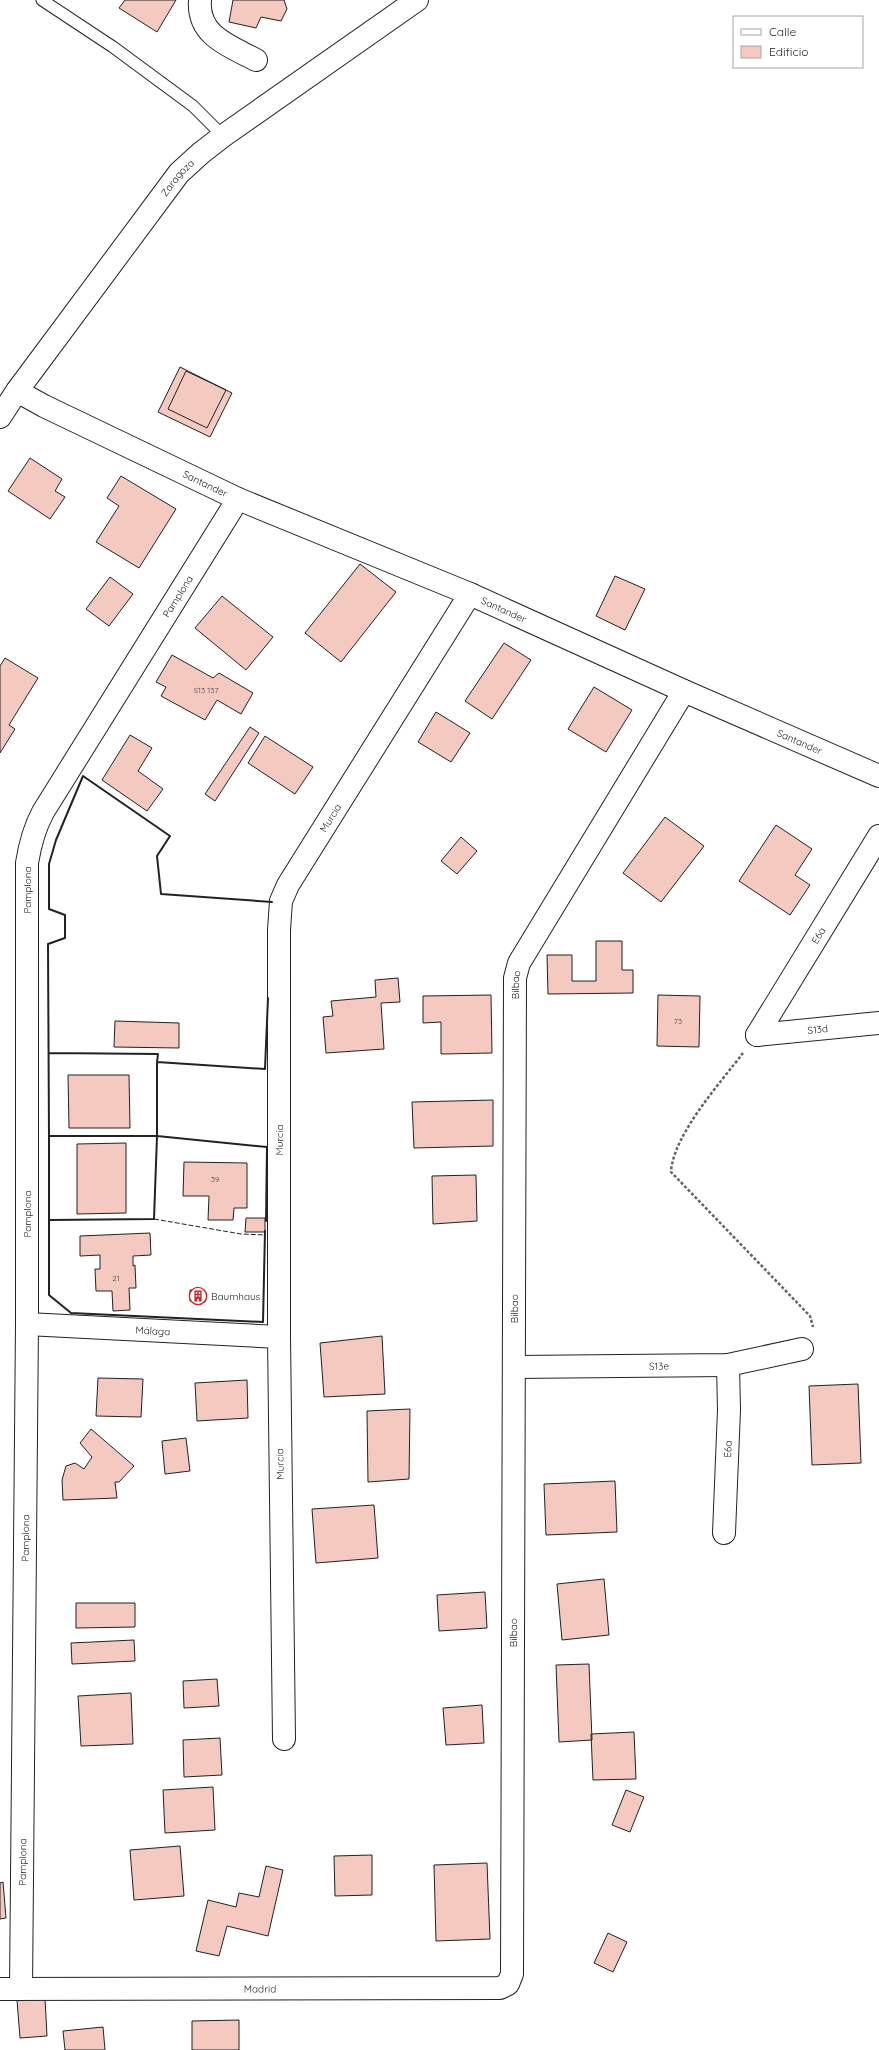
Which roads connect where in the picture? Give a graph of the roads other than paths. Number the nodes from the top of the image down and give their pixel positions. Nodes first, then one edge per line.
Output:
1 (42, 0) edge
2 (200, 0) edge
3 (417, 0) edge
4 (256, 60) dead end
5 (223, 136) junction
6 (17, 391) junction
7 (0, 417) edge
8 (238, 499) junction
9 (470, 594) junction
10 (684, 691) junction
11 (879, 776) edge
12 (879, 836) edge
13 (879, 1023) edge
14 (756, 1035) joint
15 (27, 1324) junction
16 (279, 1337) junction
17 (802, 1349) road end
18 (728, 1365) junction
19 (515, 1367) junction
20 (724, 1533) dead end
21 (284, 1739) dead end
22 (512, 1974) joint
23 (11, 1989) edge

1 - 5 lane
2 - 4 street
3 - 5 street, Zaragoza
5 - 6 street, Zaragoza
6 - 7 street, Zaragoza
6 - 8 street, Santander
8 - 9 street, Santander
8 - 15 street, Pamplona
9 - 10 street, Santander
9 - 16 street, Murcia
10 - 11 street, Santander
10 - 19 street, Bilbao
12 - 14 street, E6a
13 - 14 street, S13d
15 - 16 street, Málaga
15 - 23 street, Pamplona
16 - 21 street, Murcia
17 - 18 street, S13e
18 - 19 street, S13e
18 - 20 street, E6a
19 - 22 street, Bilbao
22 - 23 street, Madrid

